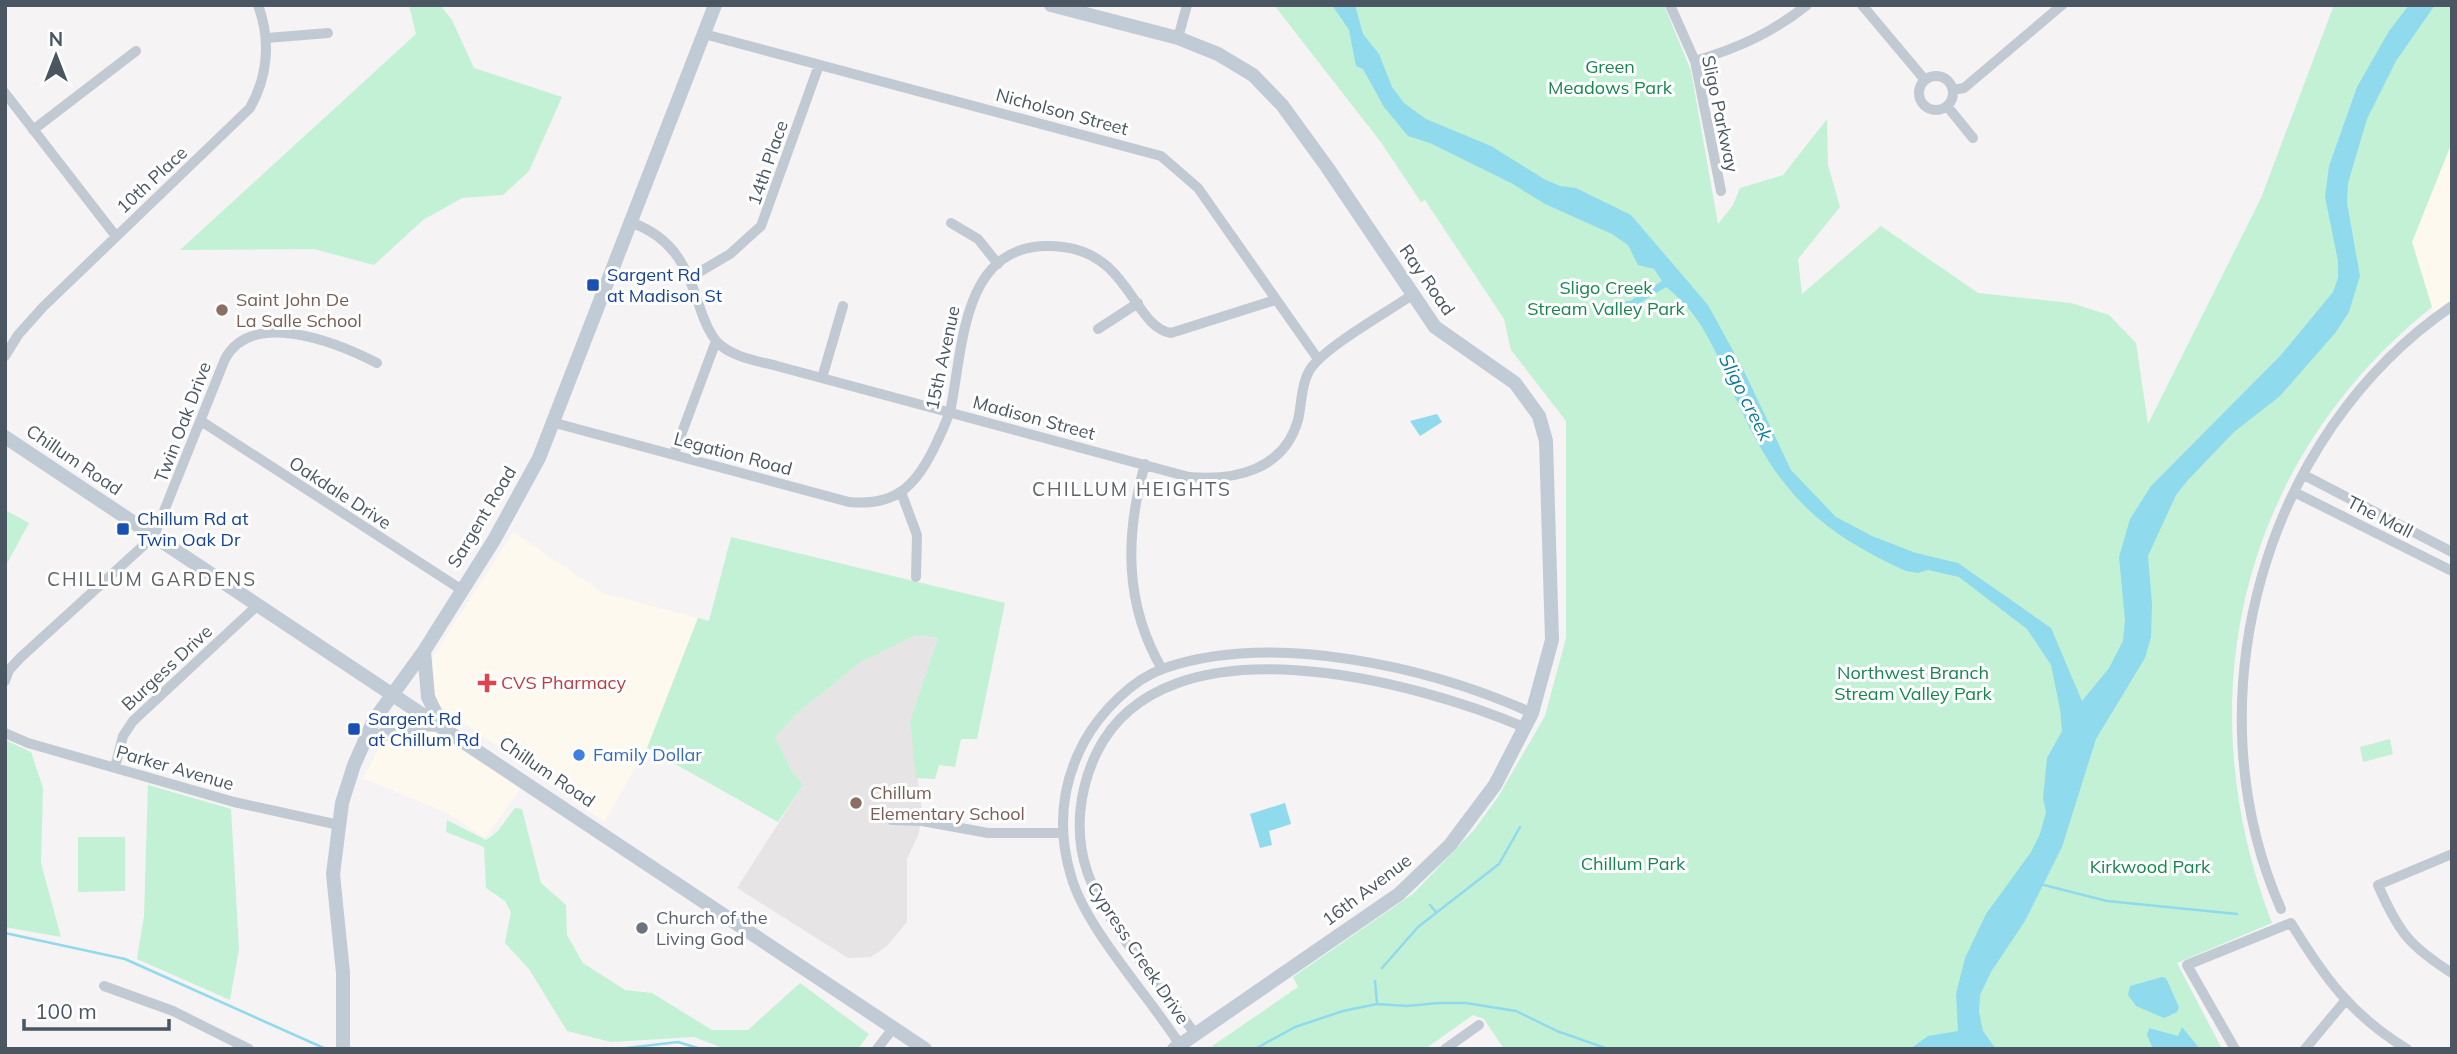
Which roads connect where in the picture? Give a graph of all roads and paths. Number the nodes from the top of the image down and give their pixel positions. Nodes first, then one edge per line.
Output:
1 (258, 5) edge
2 (715, 5) edge
3 (1051, 5) edge
4 (1187, 5) edge
5 (1670, 5) edge
6 (1807, 5) edge
7 (1862, 5) edge
8 (2062, 5) edge
9 (328, 33) dead end
10 (704, 34) junction
11 (267, 38) junction
12 (1178, 38) junction
13 (136, 51) dead end
14 (1695, 61) junction
15 (819, 65) junction
16 (1925, 80) junction
17 (1953, 90) junction
18 (5, 93) edge
19 (1947, 106) junction
20 (33, 130) junction
21 (1973, 138) dead end
22 (1721, 191) dead end
23 (633, 223) junction
24 (951, 223) dead end
25 (115, 235) junction
26 (998, 264) junction
27 (691, 277) junction
28 (1412, 295) junction
29 (1275, 300) junction
30 (1138, 303) junction
31 (843, 306) dead end
32 (2452, 306) edge
33 (1098, 329) dead end
34 (716, 341) junction
35 (5, 356) edge
36 (1318, 359) junction
37 (377, 363) dead end
38 (822, 378) junction
39 (950, 411) junction
40 (201, 421) junction
41 (555, 423) junction
42 (5, 437) edge
43 (674, 454) junction
44 (1145, 464) junction
45 (2304, 475) junction
46 (2332, 489) junction
47 (901, 492) junction
48 (2294, 492) junction
49 (2322, 506) junction
50 (154, 536) junction
51 (2452, 552) edge
52 (2452, 571) edge
53 (916, 577) dead end
54 (462, 590) junction
55 (259, 604) junction
56 (424, 651) junction
57 (1162, 669) junction
58 (5, 681) edge
59 (393, 694) junction
60 (1532, 713) junction
61 (442, 725) junction
62 (1526, 728) junction
63 (5, 733) edge
64 (364, 742) junction
65 (115, 767) junction
66 (892, 820) dead end
67 (339, 825) junction
68 (1062, 833) junction
69 (2452, 854) edge
70 (2281, 909) dead end
71 (2452, 973) edge
72 (104, 986) dead end
73 (2345, 1001) junction
74 (1479, 1025) dead end
75 (894, 1027) junction
76 (1195, 1034) junction
77 (1177, 1047) edge
78 (245, 1048) edge
79 (343, 1049) edge
80 (877, 1049) edge
81 (925, 1049) edge
82 (1445, 1049) edge
83 (2235, 1049) edge
84 (2305, 1049) edge
85 (2407, 1049) edge

1 - 11 street, 10th Place
2 - 10 main road, Sargent Road
3 - 12 main road, Ray Road
4 - 12 street
5 - 14 street, Sligo Parkway
6 - 14 street
7 - 16 street
8 - 17 street
9 - 11 street
10 - 15 street, Nicholson Street
10 - 23 main road, Sargent Road
11 - 25 street, 10th Place
12 - 28 main road, Ray Road
13 - 20 street
14 - 22 street, Sligo Parkway
15 - 27 street, 14th Place
15 - 29 street, Nicholson Street
16 - 17 street
16 - 19 street
17 - 19 street
18 - 20 street
19 - 21 street
20 - 25 street
23 - 27 street
23 - 41 main road, Sargent Road
24 - 26 street
25 - 35 street, 10th Place
26 - 30 street, 15th Avenue
26 - 39 street, 15th Avenue
27 - 34 street
28 - 36 street
28 - 60 main road, Ray Road
29 - 30 street, 15th Avenue
29 - 36 street, Nicholson Street
30 - 33 street
31 - 38 street
32 - 45 street
34 - 38 street, Madison Street
34 - 43 street
36 - 44 street, Madison Street
37 - 40 street, Twin Oak Drive
38 - 39 street, Madison Street
39 - 44 street, Madison Street
39 - 47 street, 15th Avenue
40 - 50 street, Twin Oak Drive
40 - 54 street, Oakdale Drive
41 - 43 street, Legation Road
41 - 54 main road, Sargent Road
42 - 50 main road, Chillum Road
43 - 47 street, Legation Road
44 - 57 street
45 - 46 street, The Mall
45 - 48 street
46 - 49 street
46 - 51 street, The Mall
47 - 53 street
48 - 49 street, The Mall
48 - 70 street
49 - 52 street, The Mall
50 - 55 main road, Chillum Road
50 - 58 street, Twin Oak Drive
54 - 56 main road, Sargent Road
55 - 59 main road, Chillum Road
55 - 65 street, Burgess Drive
56 - 59 main road, Sargent Road
56 - 61 main road
57 - 60 street, Cypress Creek Drive
57 - 68 street, Cypress Creek Drive
59 - 61 main road, Chillum Road
59 - 64 main road, Sargent Road
60 - 62 main road, 16th Avenue
61 - 64 main road
61 - 75 main road, Chillum Road
62 - 76 main road, 16th Avenue
62 - 76 street, Cypress Creek Drive
63 - 65 street, Parker Avenue
64 - 67 main road, Sargent Road
65 - 67 street, Parker Avenue
66 - 68 street
67 - 79 main road, Sargent Road
68 - 77 street, Cypress Creek Drive
69 - 71 street
72 - 78 street
73 - 83 street
73 - 84 street
73 - 85 street
74 - 82 street
75 - 80 street
75 - 81 main road, Chillum Road
76 - 77 main road, 16th Avenue

